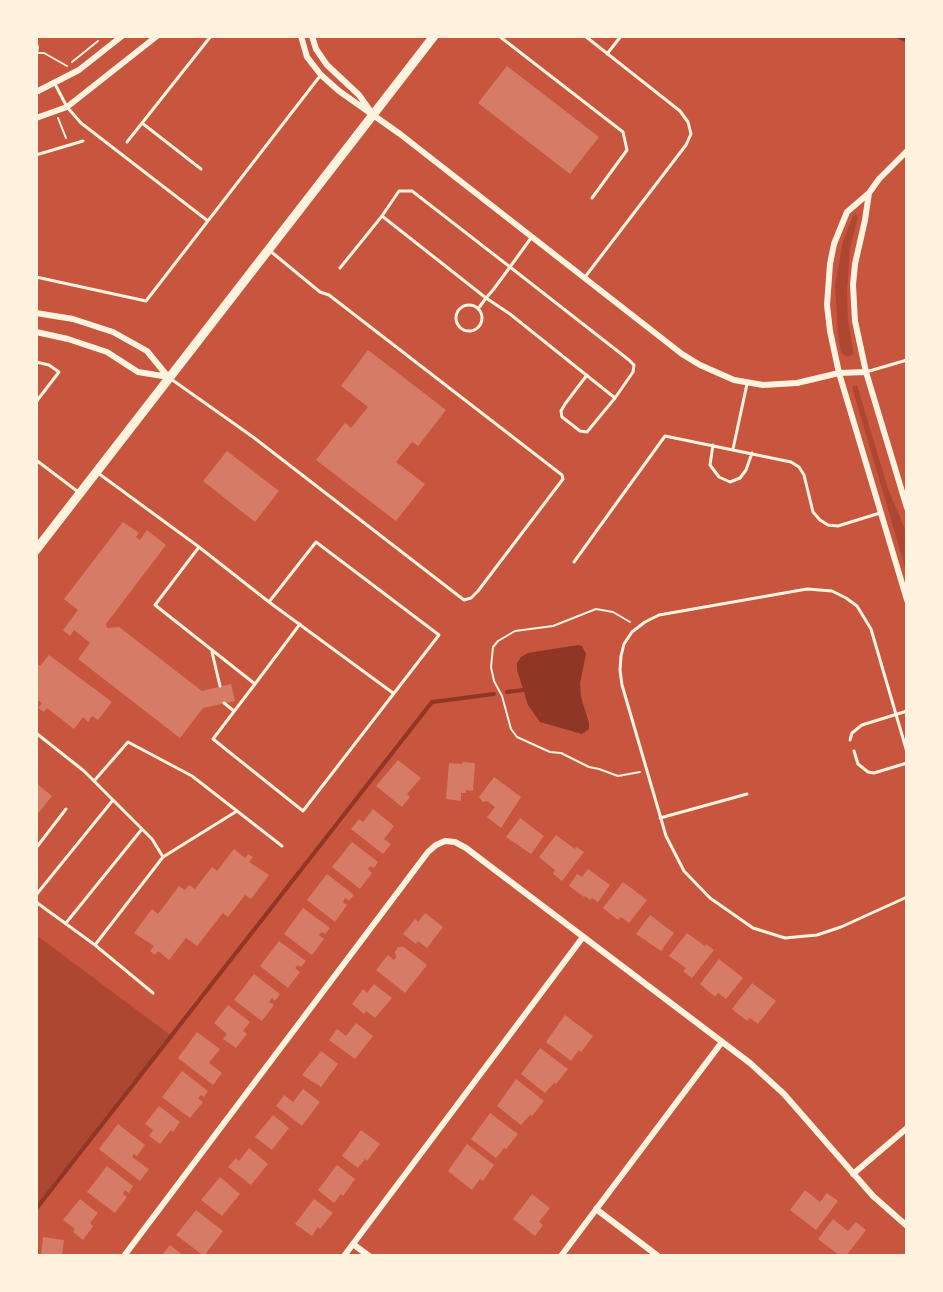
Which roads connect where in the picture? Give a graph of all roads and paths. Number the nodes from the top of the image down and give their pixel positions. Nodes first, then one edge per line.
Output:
1 (105, 36) edge
2 (122, 36) edge
3 (157, 36) edge
4 (211, 36) edge
5 (301, 36) edge
6 (312, 36) edge
7 (434, 36) edge
8 (499, 36) edge
9 (585, 36) edge
10 (621, 36) edge
11 (36, 40) edge
12 (38, 53) junction
13 (607, 54) junction
14 (36, 60) edge
15 (67, 66) junction
16 (62, 70) dead end
17 (321, 75) junction
18 (55, 84) junction
19 (36, 92) edge
20 (67, 107) junction
21 (374, 114) junction
22 (36, 118) edge
23 (142, 123) junction
24 (83, 141) dead end
25 (127, 142) dead end
26 (907, 152) edge
27 (36, 155) edge
28 (201, 169) dead end
29 (869, 193) junction
30 (592, 198) dead end
31 (382, 216) junction
32 (208, 221) junction
33 (532, 237) junction
34 (268, 250) junction
35 (510, 267) junction
36 (340, 268) dead end
37 (36, 277) edge
38 (585, 278) junction
39 (486, 298) junction
40 (478, 309) junction
41 (36, 313) edge
42 (36, 332) edge
43 (907, 360) edge
44 (36, 362) edge
45 (866, 372) junction
46 (839, 373) junction
47 (587, 375) junction
48 (169, 378) junction
49 (747, 384) junction
50 (615, 398) junction
51 (36, 402) edge
52 (713, 445) junction
53 (733, 449) junction
54 (752, 453) junction
55 (36, 460) edge
56 (96, 472) junction
57 (80, 493) junction
58 (907, 507) edge
59 (881, 512) junction
60 (199, 547) junction
61 (36, 550) edge
62 (574, 562) dead end
63 (907, 600) edge
64 (269, 602) junction
65 (631, 622) dead end
66 (300, 624) junction
67 (212, 651) junction
68 (255, 684) junction
69 (220, 687) dead end
70 (394, 694) junction
71 (224, 704) dead end
72 (234, 711) junction
73 (907, 711) edge
74 (895, 715) junction
75 (36, 734) edge
76 (850, 740) dead end
77 (854, 752) dead end
78 (907, 752) edge
79 (907, 763) edge
80 (640, 772) dead end
81 (94, 781) junction
82 (747, 794) dead end
83 (113, 800) junction
84 (66, 809) dead end
85 (237, 811) junction
86 (660, 818) junction
87 (142, 829) junction
88 (282, 846) dead end
89 (36, 848) edge
90 (163, 857) junction
91 (36, 895) edge
92 (907, 897) edge
93 (36, 902) edge
94 (66, 924) junction
95 (583, 937) junction
96 (95, 945) junction
97 (153, 993) dead end
98 (722, 1042) junction
99 (907, 1128) edge
100 (853, 1174) junction
101 (596, 1209) junction
102 (907, 1226) edge
103 (353, 1244) junction
104 (124, 1256) edge
105 (344, 1256) edge
106 (369, 1256) edge
107 (561, 1256) edge
108 (658, 1256) edge

1 - 15 path
2 - 18 street
3 - 20 street
4 - 23 lane
5 - 17 street
6 - 21 street
7 - 21 main road
8 - 30 lane
9 - 13 lane
10 - 13 lane
11 - 12 path
12 - 14 path
12 - 15 path
13 - 38 lane
15 - 16 path
17 - 21 street
17 - 32 lane
18 - 19 street
18 - 20 lane
20 - 22 street
20 - 32 lane
21 - 33 street
21 - 34 main road
23 - 25 lane
23 - 28 lane
24 - 27 lane
26 - 29 street
29 - 45 street
29 - 46 street
31 - 35 lane
31 - 36 lane
31 - 39 lane
32 - 37 lane
33 - 35 lane
33 - 38 street
34 - 48 main road
34 - 48 lane
35 - 39 lane
35 - 50 lane
38 - 49 street
39 - 40 lane
39 - 47 lane
40 - 40 lane
41 - 48 street
42 - 48 street
43 - 45 lane
44 - 51 lane
45 - 46 street
45 - 58 street
46 - 49 street
46 - 59 street
47 - 50 lane
47 - 50 lane
48 - 56 main road
49 - 53 lane
52 - 53 lane
52 - 54 lane
52 - 62 lane
53 - 54 lane
54 - 59 lane
55 - 57 lane
56 - 57 main road
56 - 60 lane
57 - 61 main road
59 - 63 street
60 - 64 lane
60 - 67 lane
64 - 66 lane
64 - 70 lane
65 - 80 path
66 - 68 lane
66 - 70 lane
67 - 68 lane
67 - 69 lane
68 - 72 lane
70 - 72 lane
71 - 72 lane
73 - 74 lane
74 - 76 lane
74 - 78 lane
74 - 86 lane
75 - 81 lane
77 - 79 lane
81 - 83 lane
81 - 85 lane
82 - 86 lane
83 - 87 lane
83 - 91 lane
84 - 89 lane
85 - 88 lane
85 - 90 lane
86 - 92 lane
87 - 90 lane
87 - 94 lane
90 - 96 lane
93 - 94 lane
94 - 96 lane
95 - 98 street
95 - 103 street
95 - 104 street
96 - 97 lane
98 - 100 street
98 - 101 street
99 - 100 street
100 - 102 street
101 - 107 street
101 - 108 street
103 - 105 street
103 - 106 street

